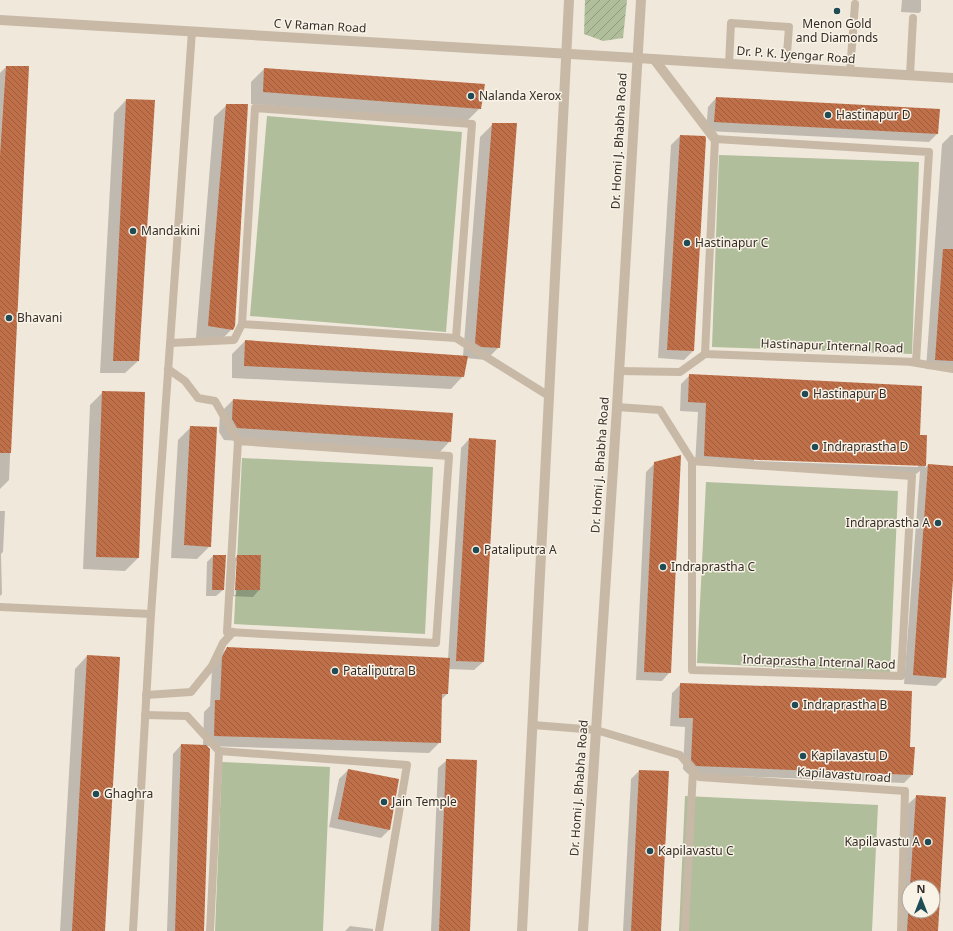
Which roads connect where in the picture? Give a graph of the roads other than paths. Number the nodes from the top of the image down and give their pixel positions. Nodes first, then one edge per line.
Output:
1 (569, 0) edge
2 (641, 0) edge
3 (855, 4) dead end
4 (913, 18) dead end
5 (0, 20) edge
6 (192, 31) junction
7 (566, 54) junction
8 (638, 58) junction
9 (654, 59) junction
10 (729, 64) junction
11 (786, 67) junction
12 (850, 72) junction
13 (910, 76) junction
14 (953, 78) edge
15 (715, 139) junction
16 (242, 324) junction
17 (456, 338) junction
18 (170, 343) junction
19 (705, 354) junction
20 (910, 362) junction
21 (168, 369) junction
22 (953, 369) edge
23 (619, 371) junction
24 (549, 396) junction
25 (617, 407) junction
26 (238, 441) junction
27 (692, 461) junction
28 (0, 608) edge
29 (151, 614) junction
30 (233, 632) junction
31 (146, 695) junction
32 (145, 715) junction
33 (533, 725) junction
34 (596, 730) junction
35 (219, 751) junction
36 (693, 770) junction
37 (133, 931) edge
38 (210, 931) edge
39 (379, 931) edge
40 (522, 931) edge
41 (583, 931) edge
42 (685, 931) edge
43 (901, 931) edge

1 - 7 street
2 - 8 street, Dr. Homi J. Bhabha Road
3 - 12 lane
4 - 13 lane
5 - 6 street, C V Raman Road
6 - 7 street, C V Raman Road
6 - 18 lane
7 - 8 street, C V Raman Road
7 - 24 street
8 - 9 street, Dr. P. K. Iyengar Road
8 - 23 street, Dr. Homi J. Bhabha Road
9 - 10 street, Dr. P. K. Iyengar Road
9 - 15 street
10 - 11 street, Dr. P. K. Iyengar Road
10 - 11 lane
11 - 12 street, Dr. P. K. Iyengar Road
12 - 13 street, Dr. P. K. Iyengar Road
13 - 14 street, Dr. P. K. Iyengar Road
15 - 19 lane
15 - 20 lane, Hastinapur Internal Road
16 - 17 lane
16 - 17 lane
16 - 18 lane
17 - 24 lane
18 - 21 lane
19 - 20 lane, Hastinapur Internal Road
19 - 23 lane
20 - 22 lane
21 - 26 lane
21 - 29 lane
23 - 25 street, Dr. Homi J. Bhabha Road
24 - 33 street
25 - 27 lane
25 - 34 street, Dr. Homi J. Bhabha Road
26 - 30 lane
26 - 30 lane
27 - 27 lane, Indraprastha Internal Raod
28 - 29 lane
29 - 31 lane
30 - 31 lane
31 - 32 lane
32 - 35 lane
32 - 37 lane
33 - 34 lane, Kapilavastu road
33 - 40 street
34 - 36 lane, Kapilavastu road
34 - 41 street, Dr. Homi J. Bhabha Road
35 - 38 lane
35 - 39 lane
36 - 42 lane
36 - 43 lane, Kapilavastu road

